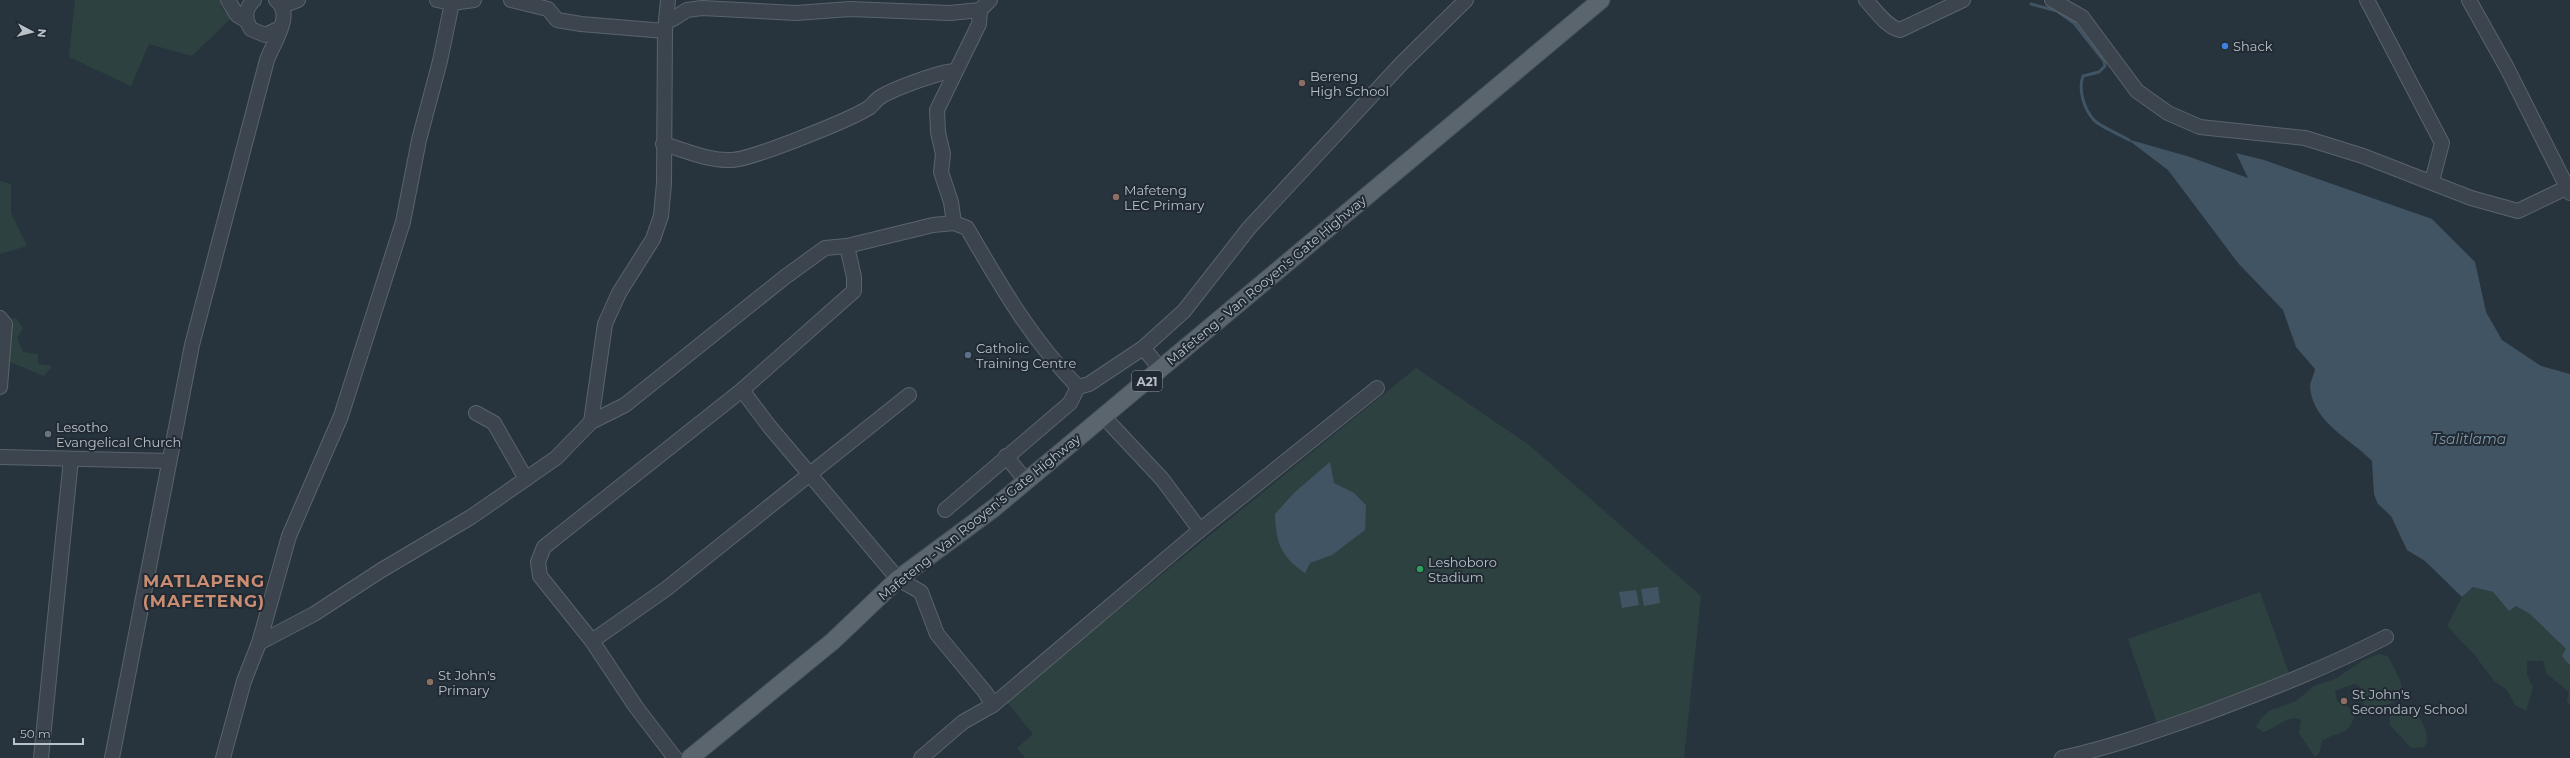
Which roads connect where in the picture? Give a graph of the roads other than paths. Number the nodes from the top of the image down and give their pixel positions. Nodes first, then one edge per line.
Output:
1 (228, 0) edge
2 (242, 0) edge
3 (254, 0) edge
4 (298, 0) edge
5 (437, 0) edge
6 (474, 0) edge
7 (511, 0) edge
8 (668, 0) edge
9 (990, 0) edge
10 (1466, 0) edge
11 (1601, 0) edge
12 (1866, 0) edge
13 (1963, 0) edge
14 (2052, 0) edge
15 (2367, 0) edge
16 (2469, 0) edge
17 (279, 3) edge
18 (452, 3) junction
19 (548, 4) edge
20 (980, 10) junction
21 (246, 21) junction
22 (667, 25) junction
23 (280, 28) junction
24 (260, 34) junction
25 (267, 60) junction
26 (956, 71) junction
27 (663, 144) junction
28 (2432, 181) junction
29 (2569, 189) edge
30 (954, 223) junction
31 (847, 246) junction
32 (0, 318) edge
33 (1143, 348) junction
34 (1161, 369) junction
35 (0, 387) edge
36 (1078, 387) junction
37 (1376, 388) dead end
38 (742, 390) junction
39 (909, 395) dead end
40 (476, 413) dead end
41 (1103, 416) junction
42 (591, 422) junction
43 (0, 456) edge
44 (1006, 456) junction
45 (71, 459) junction
46 (169, 461) junction
47 (810, 475) junction
48 (526, 479) junction
49 (1026, 481) junction
50 (945, 510) dead end
51 (1200, 530) junction
52 (898, 579) junction
53 (2386, 637) dead end
54 (592, 641) junction
55 (259, 643) junction
56 (993, 705) junction
57 (2101, 754) edge
58 (41, 758) edge
59 (112, 758) edge
60 (223, 758) edge
61 (675, 758) edge
62 (690, 758) edge
63 (921, 758) edge
64 (2062, 758) edge

1 - 21 street
2 - 3 street
3 - 21 street
4 - 17 street
5 - 18 street
6 - 18 street
7 - 19 street
8 - 22 street
9 - 20 street
10 - 33 street
11 - 34 main road, Mafeteng - Van Rooyen's Gate Highway / A21
12 - 13 street
14 - 28 street
15 - 28 street
16 - 29 street
17 - 23 street
18 - 55 street
19 - 22 street
20 - 22 street
20 - 26 street
21 - 24 street
22 - 27 street
23 - 24 street
23 - 25 street
24 - 25 street
25 - 46 street
26 - 27 street
26 - 30 street
27 - 42 street
28 - 29 street
30 - 31 street
30 - 36 street
31 - 38 street
31 - 42 street
32 - 35 street
33 - 34 street
33 - 36 street
34 - 41 main road, Mafeteng - Van Rooyen's Gate Highway / A21
36 - 44 street
37 - 51 street
38 - 47 street
38 - 54 street
39 - 47 street
40 - 48 street
41 - 49 main road, Mafeteng - Van Rooyen's Gate Highway / A21
41 - 51 street
42 - 48 street
43 - 45 street
44 - 49 street
44 - 50 street
45 - 46 street
45 - 58 street
46 - 59 street
47 - 52 street
47 - 54 street
48 - 55 street
49 - 52 main road, Mafeteng - Van Rooyen's Gate Highway / A21
51 - 56 street
52 - 56 street
52 - 62 main road, Mafeteng - Van Rooyen's Gate Highway / A21
53 - 57 street
54 - 61 street
55 - 60 street
56 - 63 street
57 - 64 street

